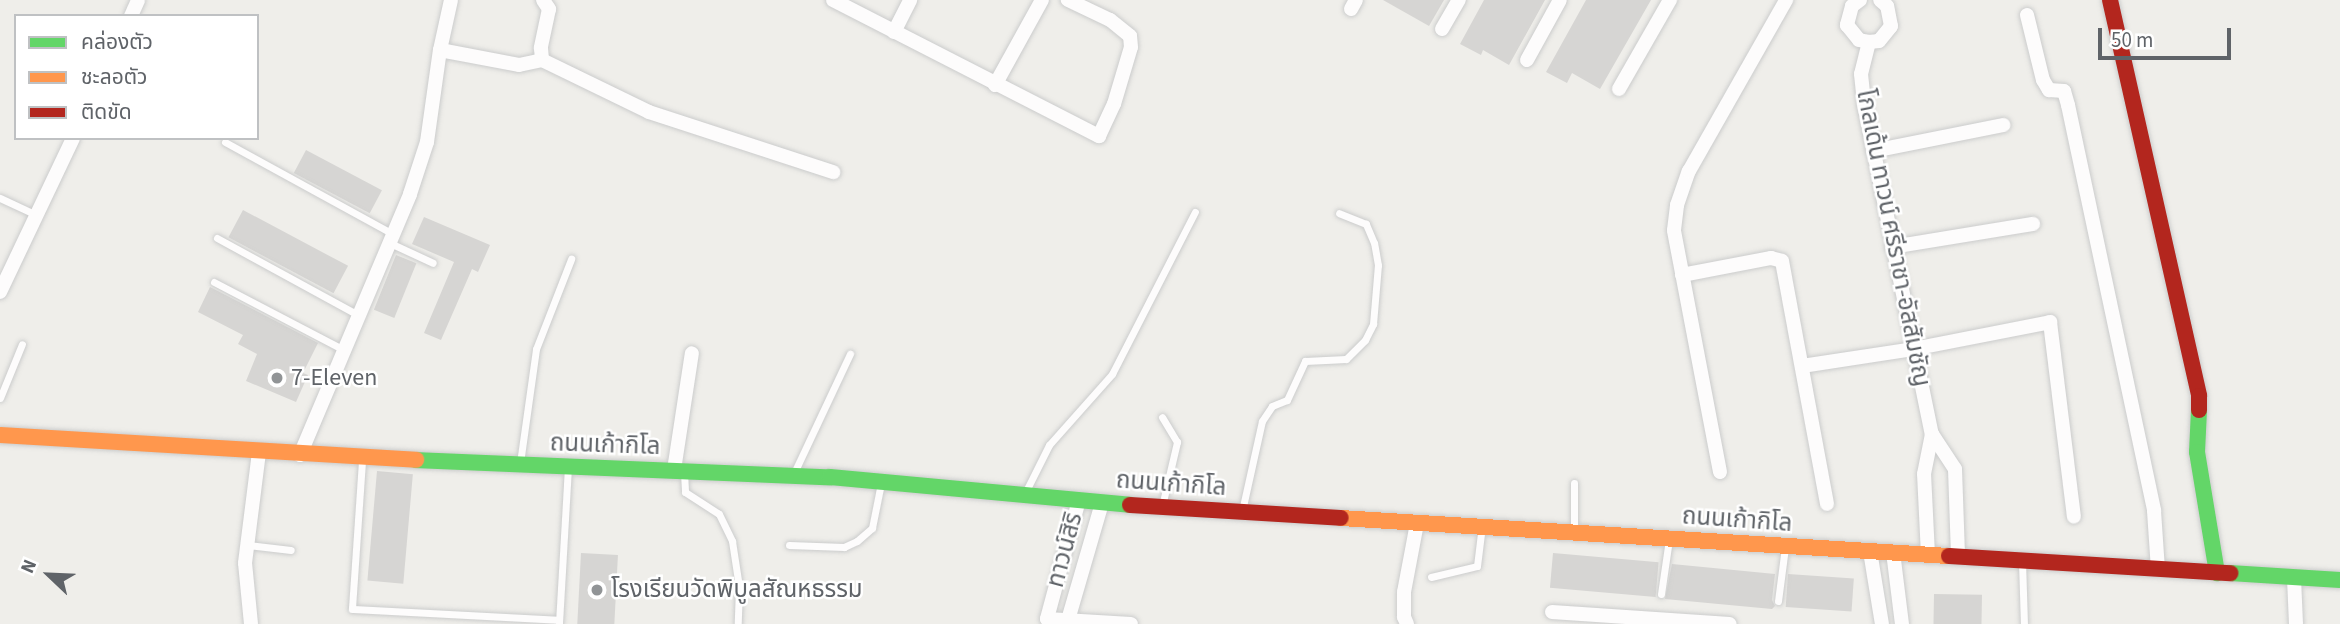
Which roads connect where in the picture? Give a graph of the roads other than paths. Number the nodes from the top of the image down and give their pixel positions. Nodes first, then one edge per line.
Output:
1 (451, 0) edge
2 (543, 0) edge
3 (833, 0) edge
4 (910, 0) edge
5 (1042, 0) edge
6 (1068, 0) edge
7 (1459, 0) edge
8 (1560, 0) edge
9 (1670, 0) edge
10 (1786, 0) edge
11 (1860, 0) edge
12 (2110, 0) edge
13 (1884, 1) edge
14 (2027, 15) dead end
15 (1442, 29) dead end
16 (894, 32) junction
17 (1869, 43) junction
18 (440, 50) junction
19 (1527, 60) dead end
20 (542, 61) junction
21 (995, 85) junction
22 (1619, 89) dead end
23 (2003, 125) dead end
24 (72, 140) edge
25 (225, 142) dead end
26 (1873, 150) junction
27 (833, 172) dead end
28 (0, 198) edge
29 (1195, 212) dead end
30 (1339, 214) dead end
31 (37, 215) junction
32 (2033, 224) dead end
33 (217, 239) dead end
34 (392, 239) junction
35 (1892, 247) junction
36 (571, 259) dead end
37 (433, 263) dead end
38 (1682, 275) junction
39 (214, 282) dead end
40 (0, 292) edge
41 (358, 315) junction
42 (22, 344) dead end
43 (1913, 349) junction
44 (344, 350) junction
45 (692, 353) dead end
46 (850, 354) dead end
47 (1802, 366) junction
48 (0, 398) edge
49 (1163, 417) dead end
50 (1932, 434) junction
51 (0, 436) edge
52 (258, 452) junction
53 (300, 455) junction
54 (362, 457) junction
55 (519, 464) junction
56 (568, 466) junction
57 (679, 471) junction
58 (1720, 472) dead end
59 (793, 475) junction
60 (881, 482) junction
61 (1574, 483) dead end
62 (1024, 495) junction
63 (1079, 500) junction
64 (1102, 503) junction
65 (1827, 504) dead end
66 (1161, 507) junction
67 (1242, 512) junction
68 (2074, 517) dead end
69 (1417, 523) junction
70 (1482, 527) junction
71 (1574, 533) junction
72 (1669, 538) junction
73 (247, 545) junction
74 (789, 545) dead end
75 (1785, 546) junction
76 (291, 550) dead end
77 (1870, 551) junction
78 (1893, 552) junction
79 (1928, 555) junction
80 (1958, 556) junction
81 (2022, 560) junction
82 (2158, 569) junction
83 (2217, 573) junction
84 (1431, 577) dead end
85 (2294, 578) junction
86 (2340, 580) edge
87 (1661, 594) dead end
88 (1778, 601) dead end
89 (1552, 612) dead end
90 (1068, 620) junction
91 (559, 622) edge
92 (251, 624) edge
93 (738, 624) edge
94 (1131, 624) edge
95 (1407, 624) edge
96 (1730, 624) edge
97 (1882, 624) edge
98 (1902, 624) edge
99 (2024, 624) edge
100 (2296, 624) edge

1 - 18 street
2 - 20 street
3 - 16 street
4 - 16 street
5 - 21 street
6 - 21 street
7 - 15 street
8 - 19 street
9 - 22 street
10 - 38 street
11 - 17 street
12 - 83 main road
13 - 17 street
14 - 82 street
16 - 21 street
17 - 26 street, โกลเด้น ทาวน์ ศรีราชา-อัสสัมชัญ
18 - 20 street
18 - 34 street
20 - 27 street
23 - 26 street
24 - 31 street
25 - 34 lane
26 - 35 street, โกลเด้น ทาวน์ ศรีราชา-อัสสัมชัญ
28 - 31 lane
29 - 62 lane
30 - 67 lane
31 - 40 street
32 - 35 street
33 - 41 lane
34 - 37 lane
34 - 41 street
35 - 43 street, โกลเด้น ทาวน์ ศรีราชา-อัสสัมชัญ
36 - 55 lane
38 - 47 street
38 - 58 street
39 - 44 lane
41 - 44 street
42 - 48 lane
43 - 47 street
43 - 50 street, โกลเด้น ทาวน์ ศรีราชา-อัสสัมชัญ
43 - 68 street
44 - 53 street
45 - 57 street
46 - 59 lane
47 - 65 street
49 - 66 lane
50 - 79 street, โกลเด้น ทาวน์ ศรีราชา-อัสสัมชัญ
50 - 80 street, โกลเด้น ทาวน์ ศรีราชา-อัสสัมชัญ
51 - 52 main road, ถนนเก้ากิโล
52 - 53 main road, ถนนเก้ากิโล
52 - 73 street
53 - 54 main road, ถนนเก้ากิโล
54 - 55 main road, ถนนเก้ากิโล
54 - 91 lane
55 - 56 main road, ถนนเก้ากิโล
56 - 57 main road, ถนนเก้ากิโล
56 - 91 lane
57 - 59 main road, ถนนเก้ากิโล
57 - 93 lane
59 - 60 main road, ถนนเก้ากิโล
60 - 62 main road, ถนนเก้ากิโล
60 - 74 lane
61 - 71 lane
62 - 63 main road, ถนนเก้ากิโล
63 - 64 main road, ถนนเก้ากิโล
63 - 90 street, ทาวน์สิริ
64 - 66 main road, ถนนเก้ากิโล
64 - 90 street, ทาวน์สิริ
66 - 67 main road, ถนนเก้ากิโล
67 - 69 main road, ถนนเก้ากิโล
69 - 70 main road, ถนนเก้ากิโล
69 - 95 street
70 - 71 main road, ถนนเก้ากิโล
70 - 84 lane
71 - 72 main road, ถนนเก้ากิโล
72 - 75 main road, ถนนเก้ากิโล
72 - 87 lane
73 - 76 lane
73 - 92 street
75 - 77 main road, ถนนเก้ากิโล
75 - 88 lane
77 - 78 main road, ถนนเก้ากิโล
77 - 97 street
78 - 79 main road, ถนนเก้ากิโล
78 - 98 street
79 - 80 main road, ถนนเก้ากิโล
80 - 81 main road, ถนนเก้ากิโล
81 - 82 main road, ถนนเก้ากิโล
81 - 99 lane
82 - 83 main road, ถนนเก้ากิโล
83 - 85 main road, ถนนเก้ากิโล
85 - 86 main road, ถนนเก้ากิโล
85 - 100 street
89 - 96 street
90 - 94 street, ทาวน์สิริ

